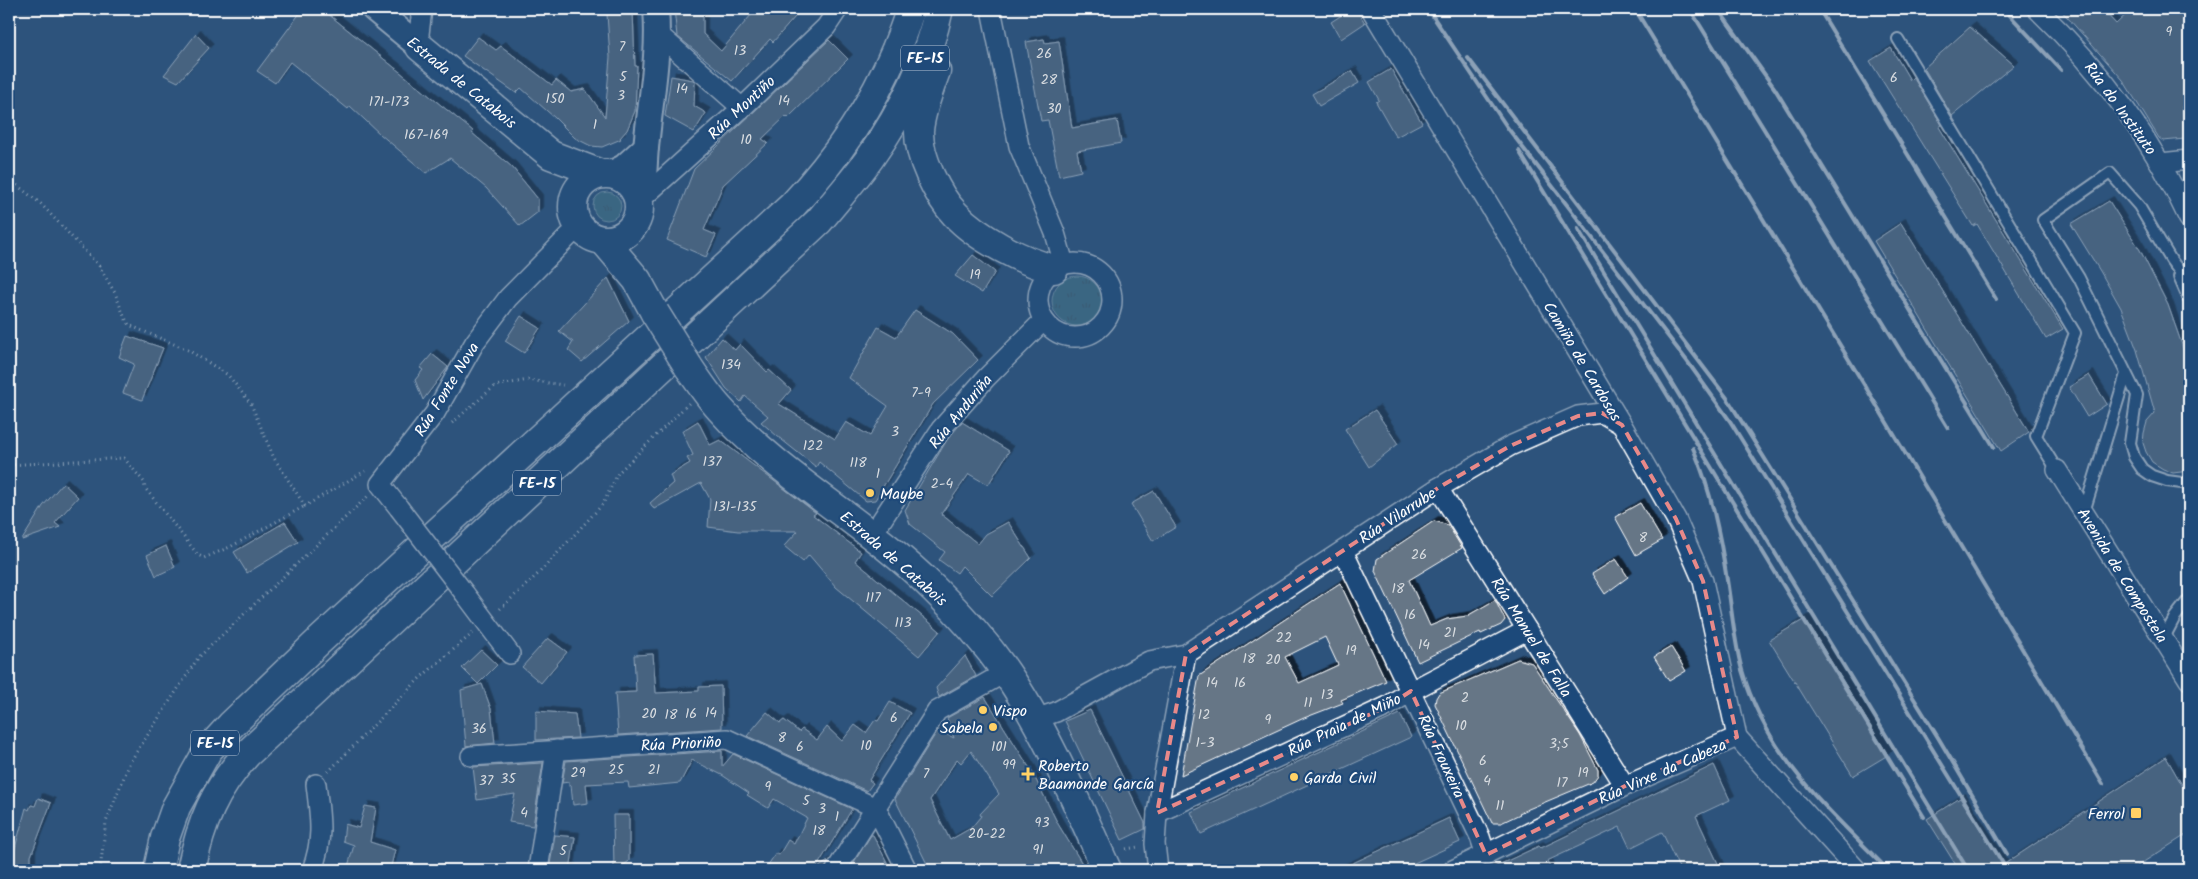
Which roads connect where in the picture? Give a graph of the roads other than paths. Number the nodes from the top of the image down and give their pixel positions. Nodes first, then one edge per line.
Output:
1 (374, 9) edge
2 (422, 9) edge
3 (656, 9) edge
4 (838, 9) edge
5 (893, 9) edge
6 (910, 9) edge
7 (939, 9) edge
8 (954, 9) edge
9 (991, 9) edge
10 (1371, 9) edge
11 (2037, 9) edge
12 (658, 34) junction
13 (1898, 39) dead end
14 (420, 47) junction
15 (742, 108) junction
16 (646, 147) junction
17 (551, 154) junction
18 (2189, 160) edge
19 (2161, 163) junction
20 (604, 174) junction
21 (812, 186) junction
22 (639, 199) junction
23 (576, 215) junction
24 (2189, 219) edge
25 (629, 232) junction
26 (604, 241) junction
27 (2171, 260) junction
28 (1059, 267) junction
29 (637, 280) junction
30 (2189, 284) edge
31 (2189, 300) edge
32 (1044, 321) junction
33 (2126, 374) junction
34 (1622, 425) junction
35 (2057, 470) joint
36 (2189, 484) edge
37 (1438, 488) junction
38 (2084, 513) junction
39 (872, 535) junction
40 (1343, 550) junction
41 (2189, 599) edge
42 (1527, 630) junction
43 (2172, 645) junction
44 (510, 654) dead end
45 (1186, 654) junction
46 (1006, 672) junction
47 (2189, 680) edge
48 (1411, 691) junction
49 (1035, 719) junction
50 (1737, 737) junction
51 (556, 750) junction
52 (471, 756) dead end
53 (316, 784) road end
54 (1626, 786) junction
55 (876, 808) junction
56 (1157, 813) junction
57 (1486, 855) junction
58 (158, 870) edge
59 (191, 870) edge
60 (312, 870) edge
61 (538, 870) edge
62 (836, 870) edge
63 (907, 870) edge
64 (1107, 870) edge
65 (1158, 870) edge
66 (1453, 870) edge
67 (1857, 870) edge

1 - 14 street, Estrada de Catabois
2 - 14 street
3 - 12 street
4 - 15 street, Rúa Montiño
5 - 21 main road
6 - 21 main road, FE-15
7 - 59 main road, FE-15
8 - 28 main road
9 - 28 street
10 - 34 street, Camiño de Cardosas
11 - 19 street, Rúa do Instituto
12 - 15 street
12 - 16 street
13 - 35 lane
14 - 17 main road, Estrada de Catabois
15 - 22 street, Rúa Montiño
16 - 20 street
16 - 22 street
17 - 20 main road, Estrada de Catabois
17 - 23 main road, Estrada de Catabois
18 - 19 street
19 - 24 street, Rúa do Instituto
20 - 22 main road
20 - 23 main road
21 - 58 main road, FE-15
22 - 25 main road
23 - 26 main road
23 - 44 street, Rúa Fonte Nova, bridge
25 - 26 main road
25 - 29 main road, Estrada de Catabois
26 - 29 main road, Estrada de Catabois
27 - 30 lane
27 - 31 lane
27 - 33 lane
28 - 32 street
28 - 32 street
29 - 39 main road, Estrada de Catabois, bridge
32 - 39 street, Rúa Anduriña
33 - 36 lane
33 - 38 lane
34 - 37 street, Rúa Vilarrube
34 - 50 street, Camiño de Cardosas
35 - 38 street, Avenida de Compostela
37 - 40 street, Rúa Vilarrube
37 - 42 street, Rúa Manuel de Falla
38 - 43 street, Avenida de Compostela
39 - 46 main road, Estrada de Catabois
40 - 45 street, Rúa Vilarrube
40 - 48 street, Rúa Frouxeira
41 - 43 lane
42 - 48 street, Rúa Praia de Miño
42 - 54 street, Rúa Manuel de Falla
43 - 47 street, Avenida de Compostela
45 - 49 street, Rúa Vilarrube
45 - 56 street
46 - 49 main road, Estrada de Catabois
46 - 55 street
48 - 56 street, Rúa Praia de Miño
48 - 57 street, Rúa Frouxeira
49 - 64 main road, Estrada de Catabois
50 - 54 street, Rúa Virxe da Cabeza
50 - 67 street, Rúa Virxe da Cabeza
51 - 52 street, Rúa Prioriño
51 - 55 street, Rúa Prioriño
51 - 61 street
53 - 60 street
54 - 57 street, Rúa Virxe da Cabeza
55 - 62 street
55 - 63 street
56 - 65 street
57 - 66 street, Rúa Virxe da Cabeza

